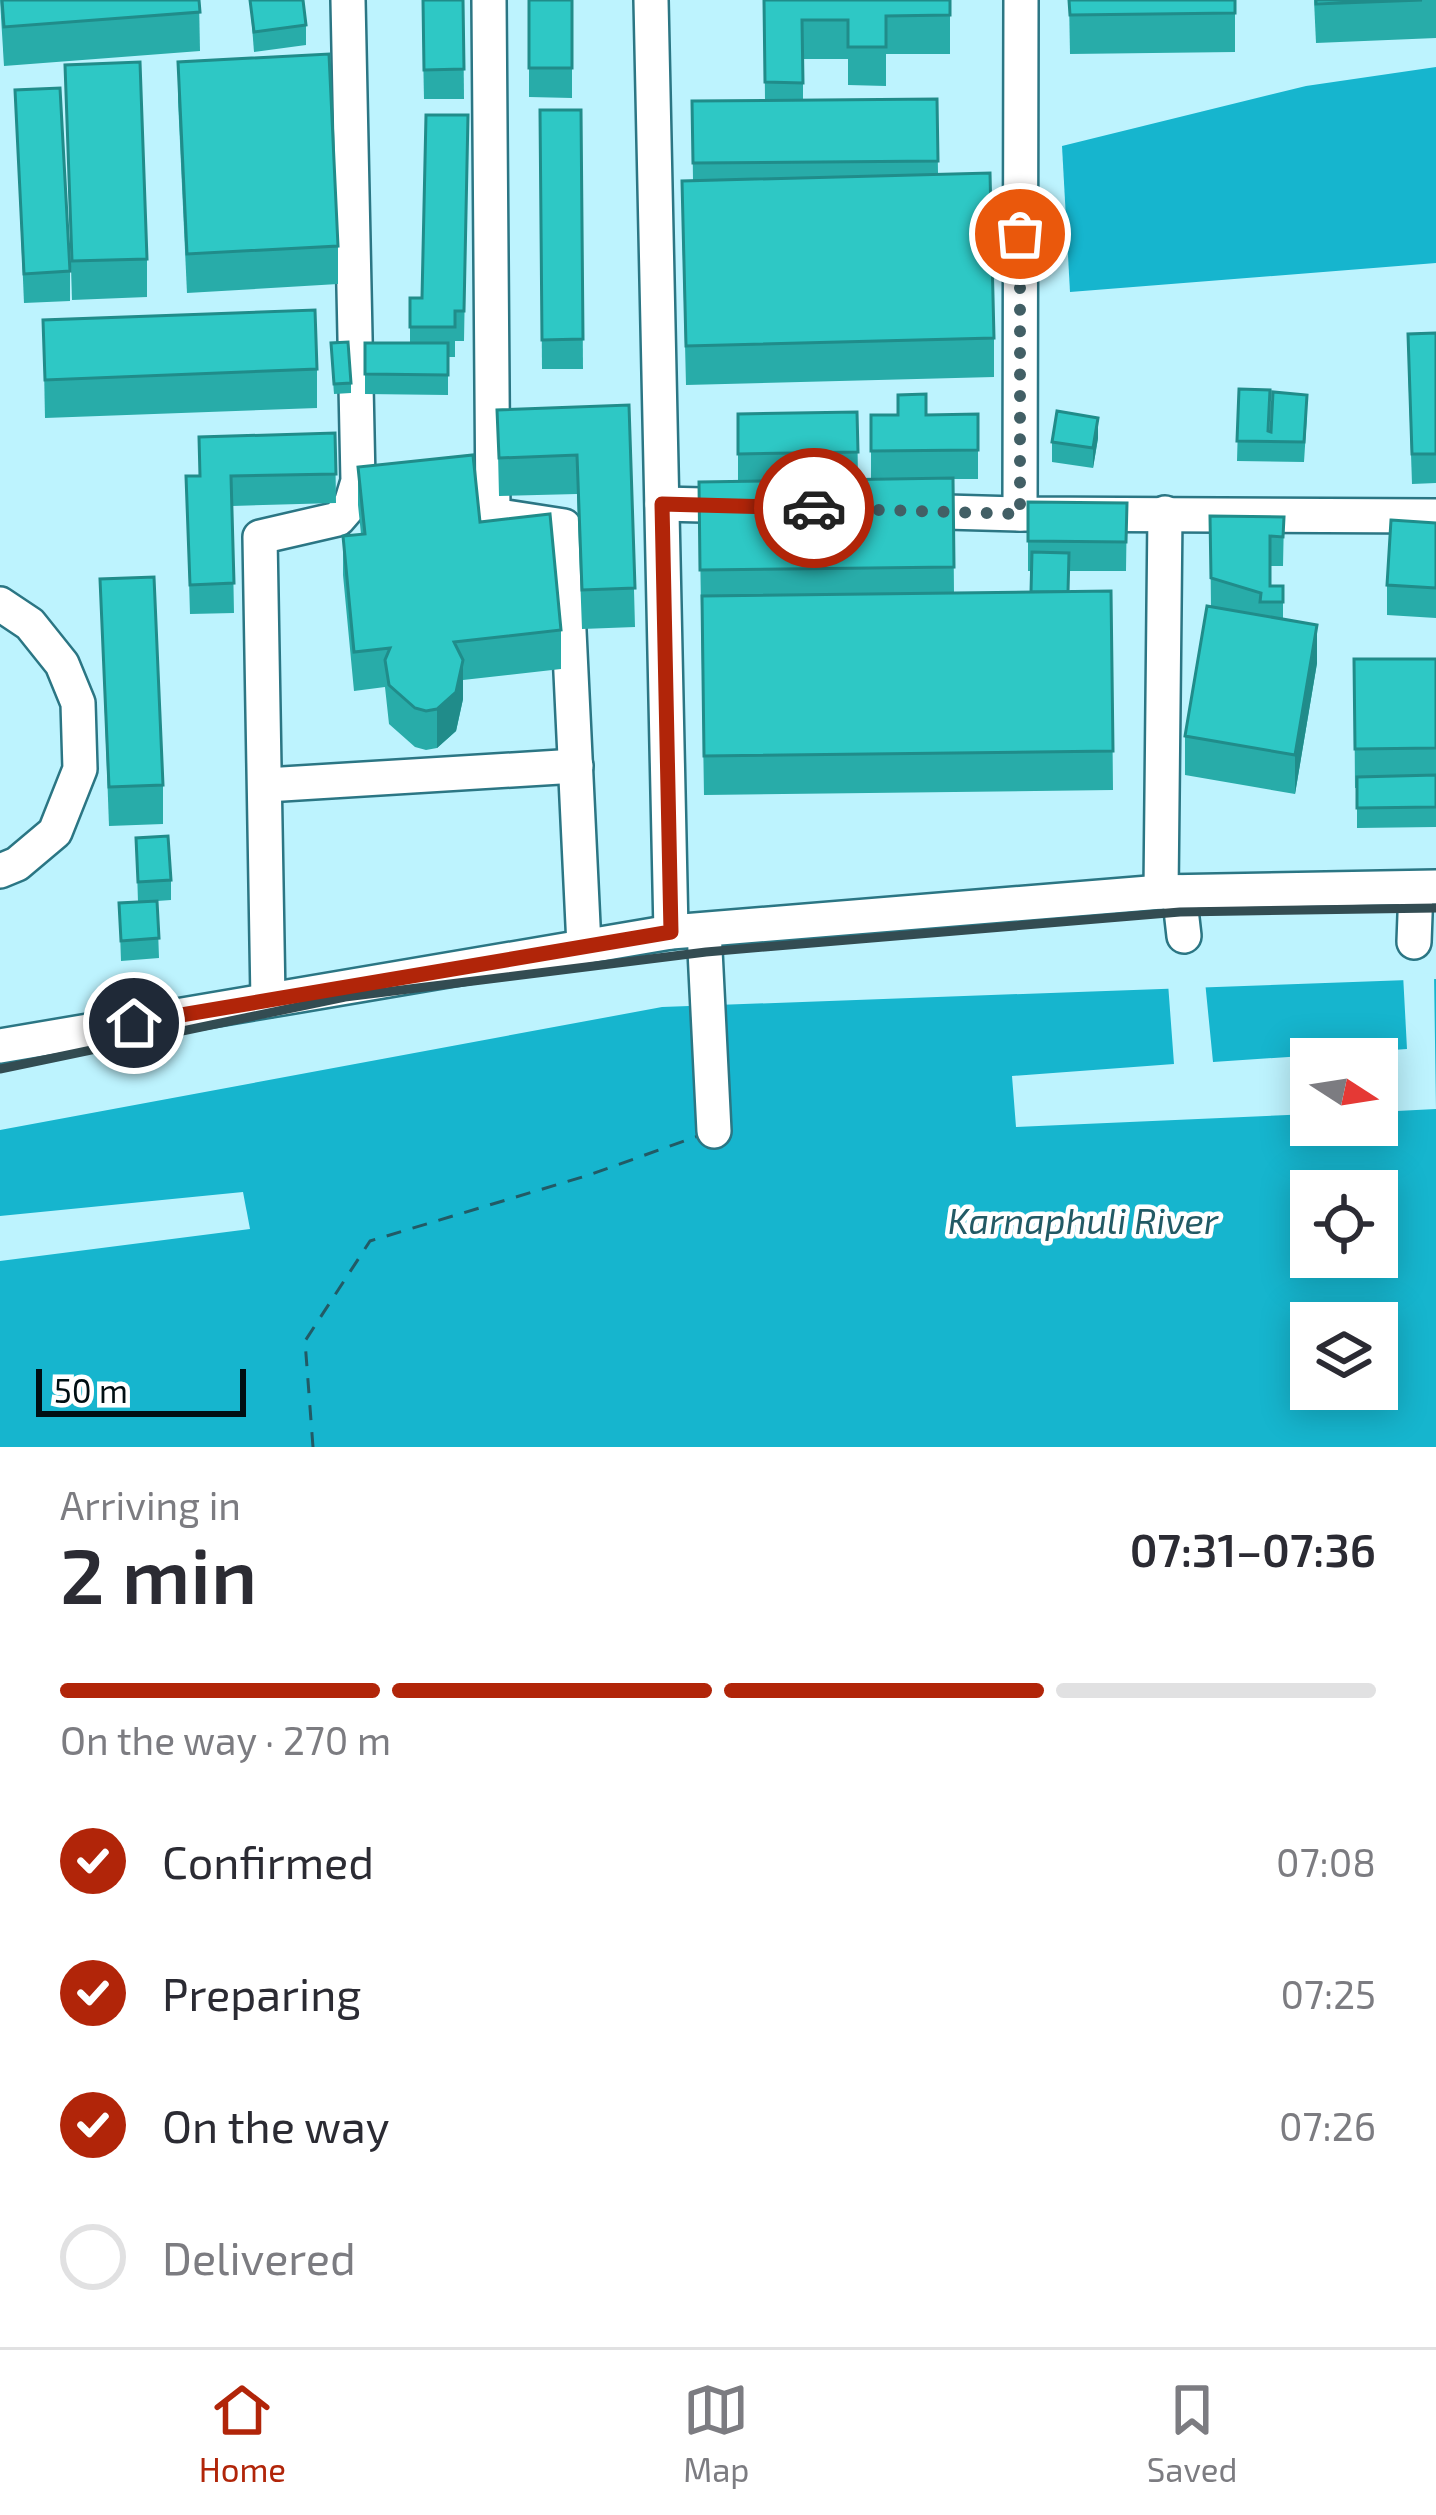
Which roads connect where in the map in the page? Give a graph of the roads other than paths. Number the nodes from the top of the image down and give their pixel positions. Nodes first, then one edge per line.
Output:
1 (348, 0) edge
2 (489, 0) edge
3 (651, 0) edge
4 (1021, 0) edge
5 (662, 504) junction
6 (781, 507) edge
7 (877, 510) edge
8 (1165, 513) junction
9 (1020, 514) junction
10 (1436, 516) edge
11 (0, 604) edge
12 (576, 766) junction
13 (266, 785) junction
14 (0, 872) edge
15 (1426, 888) edge
16 (1170, 892) junction
17 (688, 931) junction
18 (1184, 936) dead end
19 (1414, 943) dead end
20 (584, 946) junction
21 (268, 1000) junction
22 (0, 1046) edge
23 (714, 1131) dead end

1 - 13 lane
2 - 12 lane
3 - 5 lane
4 - 9 lane
5 - 6 lane
5 - 17 lane
7 - 9 lane
8 - 9 lane
8 - 10 lane
8 - 16 lane
11 - 14 lane
12 - 13 lane
12 - 20 lane
13 - 21 lane
15 - 16 lane
15 - 19 lane
16 - 17 lane
16 - 18 lane
17 - 20 lane
17 - 23 lane
20 - 21 lane
21 - 22 lane

